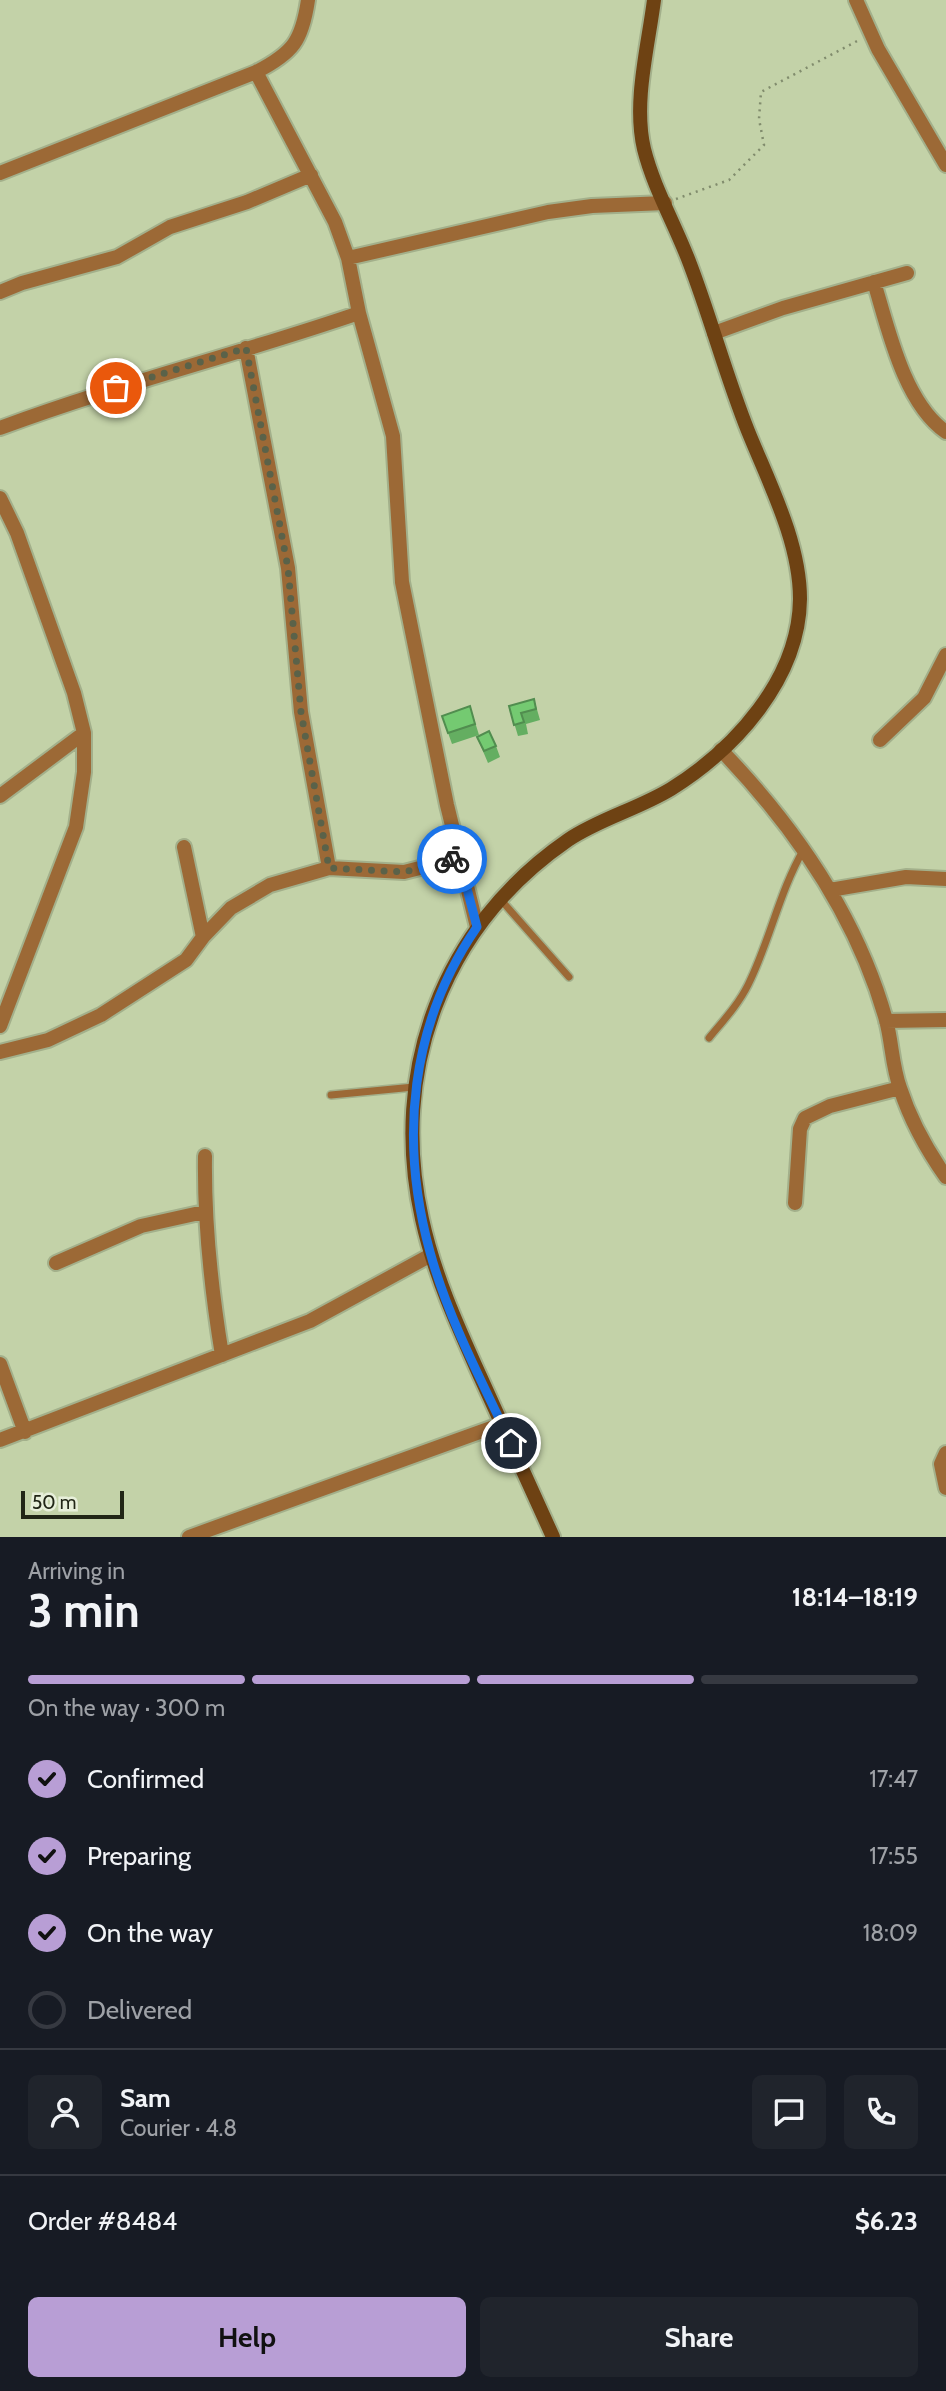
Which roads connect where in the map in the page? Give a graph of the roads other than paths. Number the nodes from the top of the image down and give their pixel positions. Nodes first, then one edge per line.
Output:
1 (308, 0) edge
2 (653, 0) edge
3 (856, 0) edge
4 (256, 72) junction
5 (946, 165) edge
6 (0, 173) edge
7 (310, 175) junction
8 (665, 203) junction
9 (348, 258) junction
10 (907, 273) dead end
11 (874, 282) junction
12 (0, 292) edge
13 (359, 313) junction
14 (714, 333) junction
15 (246, 348) junction
16 (0, 428) edge
17 (946, 432) edge
18 (0, 498) edge
19 (946, 655) edge
20 (85, 733) junction
21 (880, 740) dead end
22 (722, 750) junction
23 (0, 796) edge
24 (184, 847) dead end
25 (805, 849) junction
26 (459, 858) junction
27 (329, 868) junction
28 (946, 878) edge
29 (831, 890) junction
30 (501, 899) junction
31 (477, 927) junction
32 (202, 937) junction
33 (569, 977) dead end
34 (946, 1020) edge
35 (886, 1021) junction
36 (0, 1026) edge
37 (709, 1038) dead end
38 (0, 1052) edge
39 (414, 1087) junction
40 (900, 1088) junction
41 (331, 1095) dead end
42 (205, 1156) dead end
43 (946, 1177) edge
44 (795, 1203) dead end
45 (204, 1212) junction
46 (430, 1255) junction
47 (56, 1263) dead end
48 (222, 1355) junction
49 (0, 1364) edge
50 (502, 1424) junction
51 (25, 1432) junction
52 (0, 1440) edge
53 (946, 1453) edge
54 (946, 1488) edge
55 (220, 1532) edge
56 (189, 1537) edge
57 (553, 1537) edge

1 - 4 street
2 - 8 main road
3 - 5 street
4 - 6 street
4 - 7 street
7 - 9 street
7 - 12 street
8 - 9 street
8 - 14 main road
9 - 13 street
10 - 11 street
11 - 14 street
11 - 17 street
13 - 15 street
13 - 26 street
14 - 22 main road
15 - 16 street
15 - 27 street
18 - 20 street
19 - 21 street
20 - 23 street
20 - 36 street
22 - 25 street
22 - 30 main road
24 - 32 street
25 - 29 street
25 - 37 lane
26 - 27 street
26 - 31 street
27 - 32 street
28 - 29 street
29 - 35 street
30 - 31 main road
30 - 33 lane
31 - 39 main road
32 - 38 street
34 - 35 street
35 - 40 street
39 - 41 lane
39 - 46 main road
40 - 43 street
40 - 44 street
42 - 45 street
45 - 47 street
45 - 48 street
46 - 48 street
46 - 50 main road
48 - 51 street
49 - 51 street
50 - 55 street
50 - 57 main road
51 - 52 street
53 - 54 street
55 - 56 street

